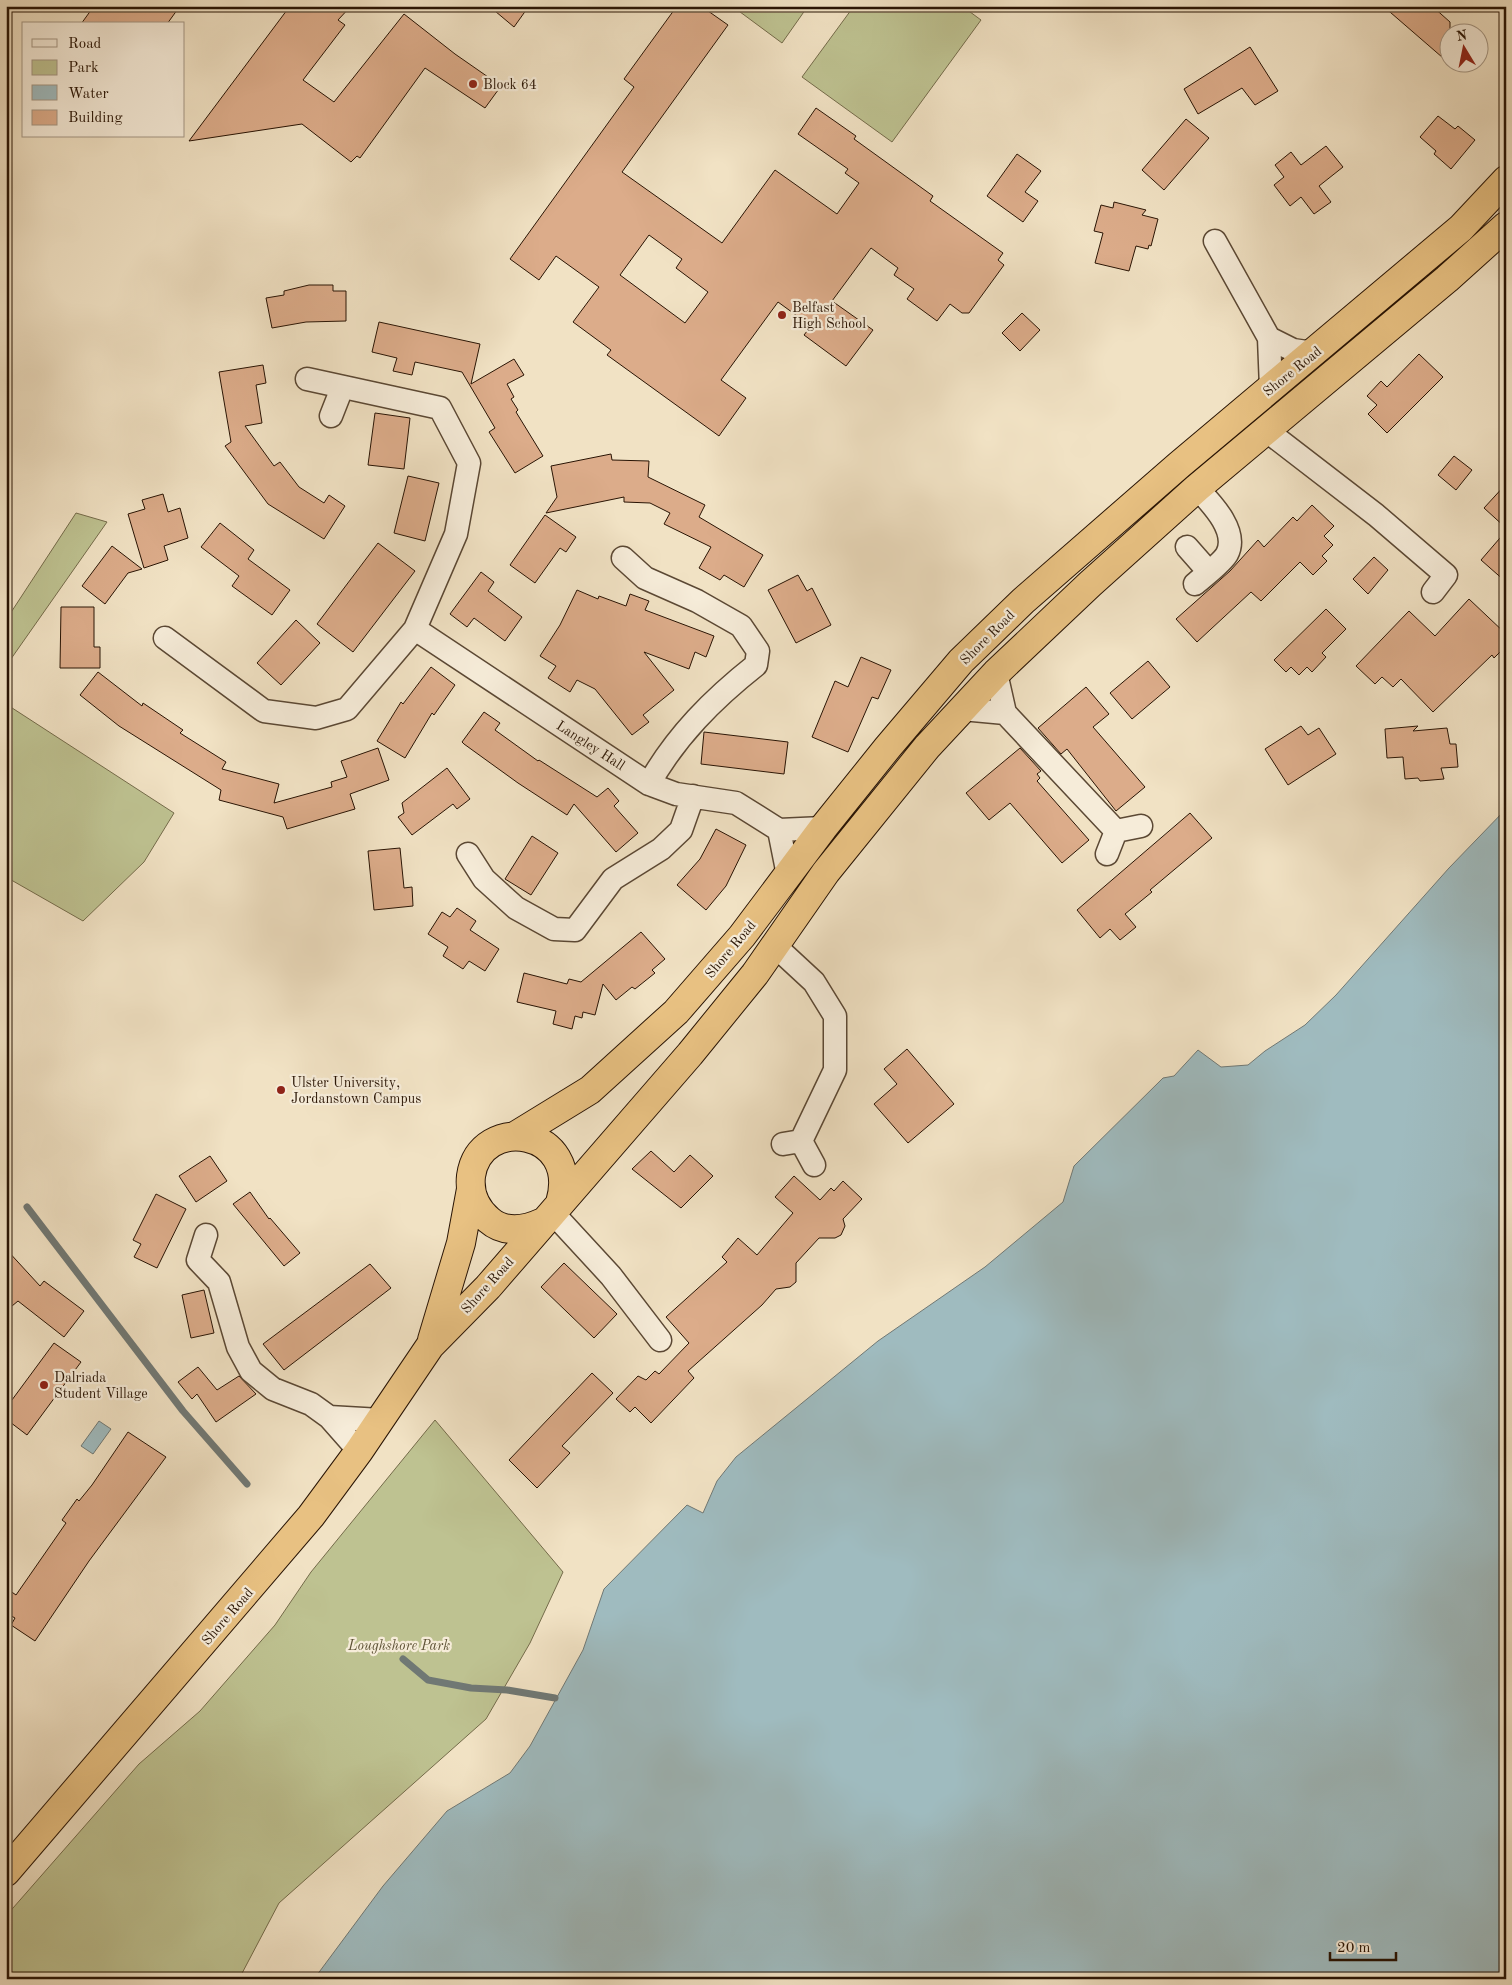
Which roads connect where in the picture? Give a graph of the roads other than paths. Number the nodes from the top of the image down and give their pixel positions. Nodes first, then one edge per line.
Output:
1 (1506, 180) edge
2 (1506, 226) edge
3 (1215, 242) dead end
4 (1269, 338) junction
5 (1314, 354) junction
6 (307, 379) dead end
7 (342, 388) junction
8 (1271, 388) junction
9 (331, 416) dead end
10 (1267, 431) junction
11 (1198, 488) junction
12 (1187, 547) dead end
13 (623, 558) dead end
14 (1433, 592) dead end
15 (415, 629) junction
16 (165, 638) dead end
17 (996, 673) junction
18 (962, 709) junction
19 (1005, 713) junction
20 (650, 784) junction
21 (693, 796) junction
22 (1142, 826) dead end
23 (823, 828) junction
24 (779, 830) junction
25 (1116, 831) junction
26 (468, 854) dead end
27 (1107, 854) dead end
28 (788, 876) junction
29 (774, 945) junction
30 (514, 1136) junction
31 (814, 1165) dead end
32 (471, 1189) junction
33 (552, 1212) junction
34 (206, 1235) dead end
35 (660, 1340) dead end
36 (430, 1346) junction
37 (329, 1416) junction
38 (381, 1420) junction
39 (359, 1452) junction
40 (6, 1872) edge

1 - 5 highway, Shore Road
2 - 10 highway, Shore Road
3 - 4 street
4 - 5 street
4 - 8 street
5 - 8 highway, Shore Road
6 - 7 street
7 - 9 street
7 - 15 street
8 - 23 highway, Shore Road
10 - 11 highway, Shore Road
10 - 14 street
11 - 12 street
11 - 17 highway, Shore Road
13 - 20 street
15 - 16 street
15 - 20 street, Langley Hall
17 - 18 highway, Shore Road
17 - 19 street
18 - 19 street
18 - 29 highway, Shore Road
19 - 25 street
20 - 21 street, Langley Hall
21 - 24 street, Langley Hall
21 - 26 street
22 - 25 street
23 - 24 street
23 - 28 highway, Shore Road
24 - 28 street
25 - 27 street
28 - 30 highway, Shore Road
29 - 31 street
29 - 33 highway, Shore Road
30 - 32 highway
30 - 33 highway
32 - 33 highway
32 - 36 highway, Shore Road
33 - 35 street
33 - 36 highway, Shore Road
34 - 37 street
36 - 38 highway, Shore Road
37 - 38 street
37 - 39 street
38 - 39 highway, Shore Road
39 - 40 highway, Shore Road

